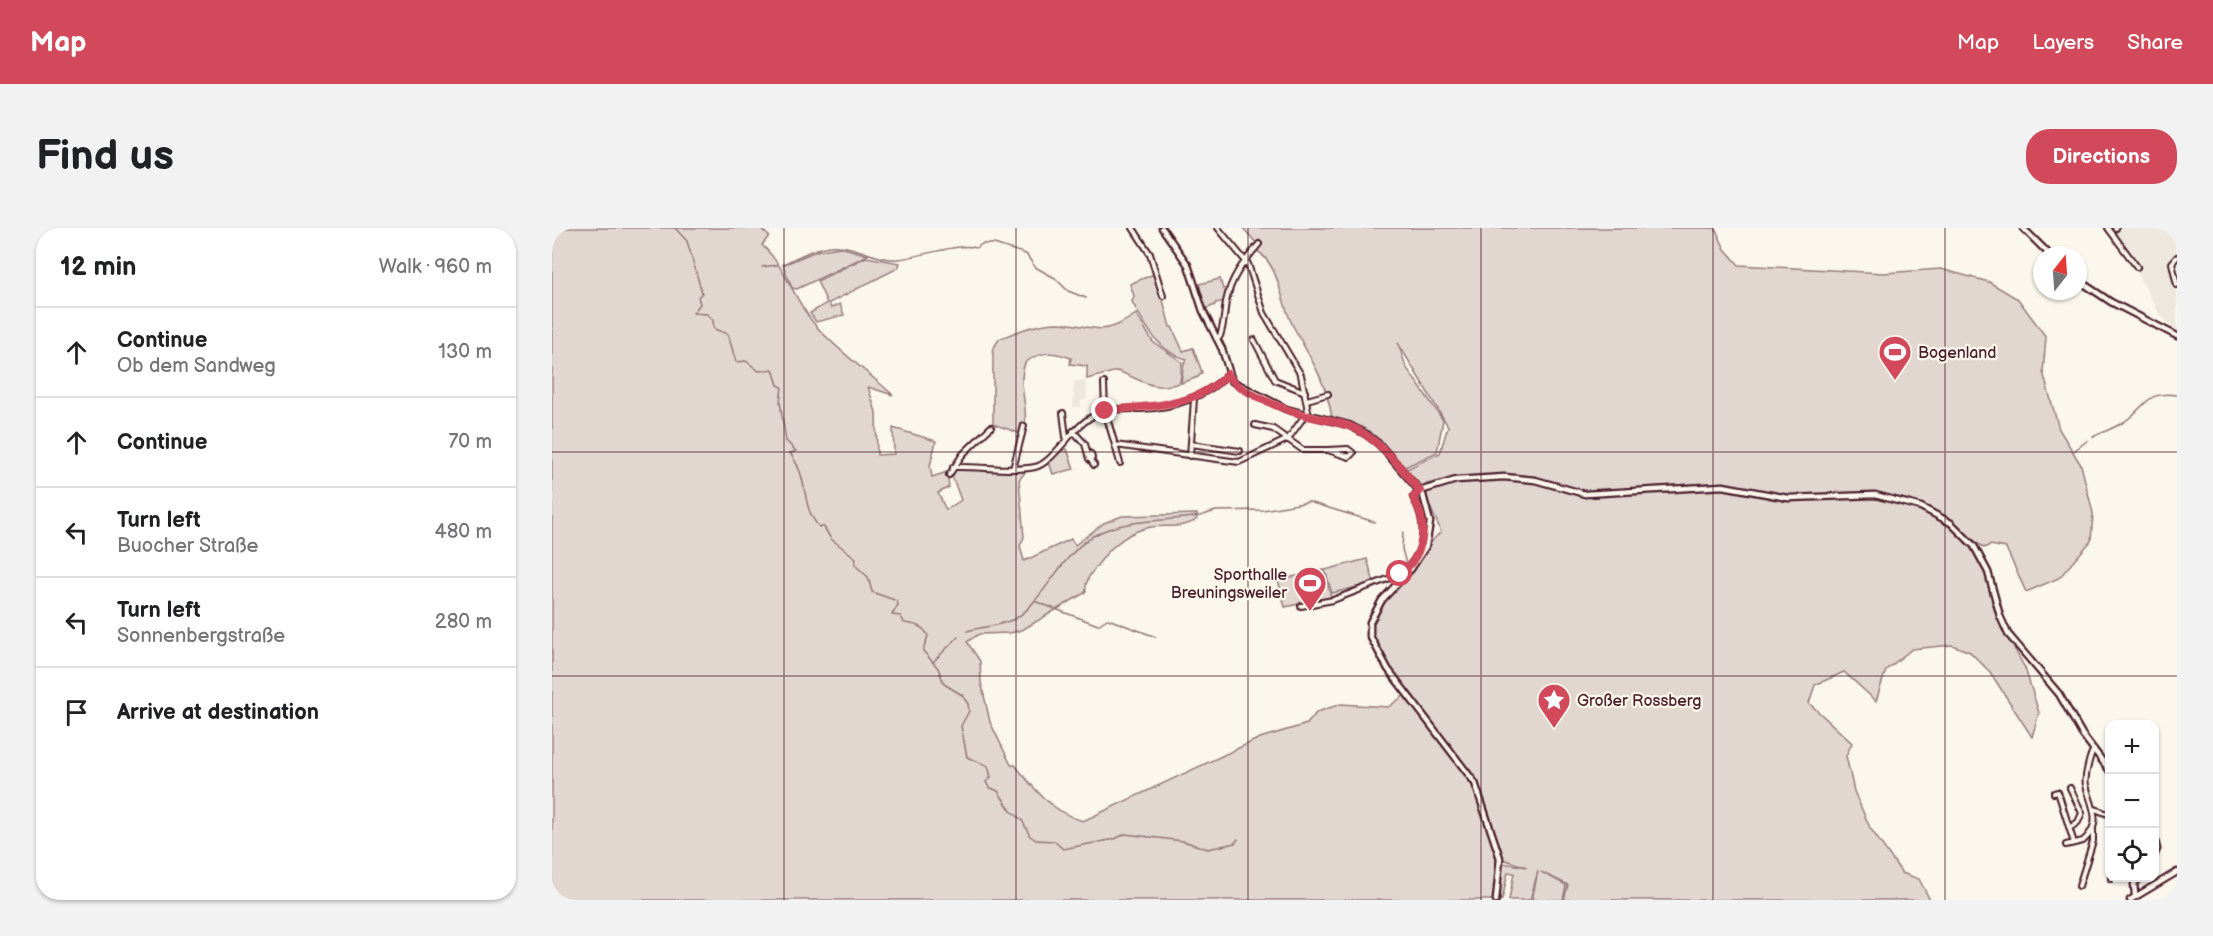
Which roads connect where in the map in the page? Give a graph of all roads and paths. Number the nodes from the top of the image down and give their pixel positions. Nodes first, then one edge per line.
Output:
1 (1133, 228) edge
2 (1162, 228) edge
3 (1218, 228) edge
4 (2023, 228) edge
5 (2108, 228) edge
6 (1259, 244) dead end
7 (2041, 246) edge
8 (2177, 257) edge
9 (1245, 259) junction
10 (2137, 267) dead end
11 (2177, 285) edge
12 (2087, 286) edge
13 (1163, 296) dead end
14 (2177, 336) edge
15 (1216, 338) junction
16 (1254, 340) dead end
17 (1228, 374) junction
18 (1104, 383) dead end
19 (1305, 392) junction
20 (1329, 394) dead end
21 (1194, 399) junction
22 (1307, 400) junction
23 (1105, 411) junction
24 (1064, 413) dead end
25 (1305, 416) junction
26 (1255, 425) dead end
27 (1024, 426) dead end
28 (991, 427) dead end
29 (1073, 431) junction
30 (1066, 437) junction
31 (1288, 439) junction
32 (1191, 444) junction
33 (1115, 445) junction
34 (1328, 450) junction
35 (1240, 451) dead end
36 (1190, 456) junction
37 (1120, 463) dead end
38 (1095, 465) dead end
39 (953, 467) junction
40 (1012, 469) junction
41 (949, 475) dead end
42 (1420, 491) junction
43 (1301, 606) dead end
44 (2094, 748) junction
45 (2105, 765) edge
46 (2070, 788) dead end
47 (2054, 793) dead end
48 (2096, 809) junction
49 (2105, 813) edge
50 (2070, 827) junction
51 (2093, 828) junction
52 (2074, 843) junction
53 (2066, 844) dead end
54 (2177, 872) edge
55 (2136, 882) edge
56 (2079, 886) dead end
57 (2135, 895) junction
58 (1496, 900) edge
59 (2130, 900) edge

1 - 13 street
2 - 15 street
3 - 9 street
4 - 7 street
5 - 10 street
6 - 9 street
8 - 11 street
9 - 15 street
9 - 19 street
12 - 14 street
15 - 17 street
16 - 19 street
17 - 21 street
17 - 25 street
18 - 23 street
19 - 22 street
20 - 22 street
21 - 23 street
21 - 32 street
22 - 25 street
23 - 29 street
23 - 33 street
24 - 30 street
25 - 31 street
25 - 42 street
26 - 31 street
27 - 40 street
28 - 39 street
29 - 30 street
29 - 38 street
30 - 40 street
31 - 34 street
31 - 36 street
32 - 35 street
32 - 36 street
33 - 36 street
33 - 37 street
34 - 34 street
39 - 40 street
39 - 41 street
42 - 43 street
42 - 44 street
42 - 58 street
44 - 45 street
44 - 48 street
46 - 50 street
47 - 50 street
48 - 49 street
48 - 51 street
50 - 52 street
51 - 52 street
51 - 56 street
52 - 53 street
54 - 57 street
55 - 57 street
57 - 59 street

